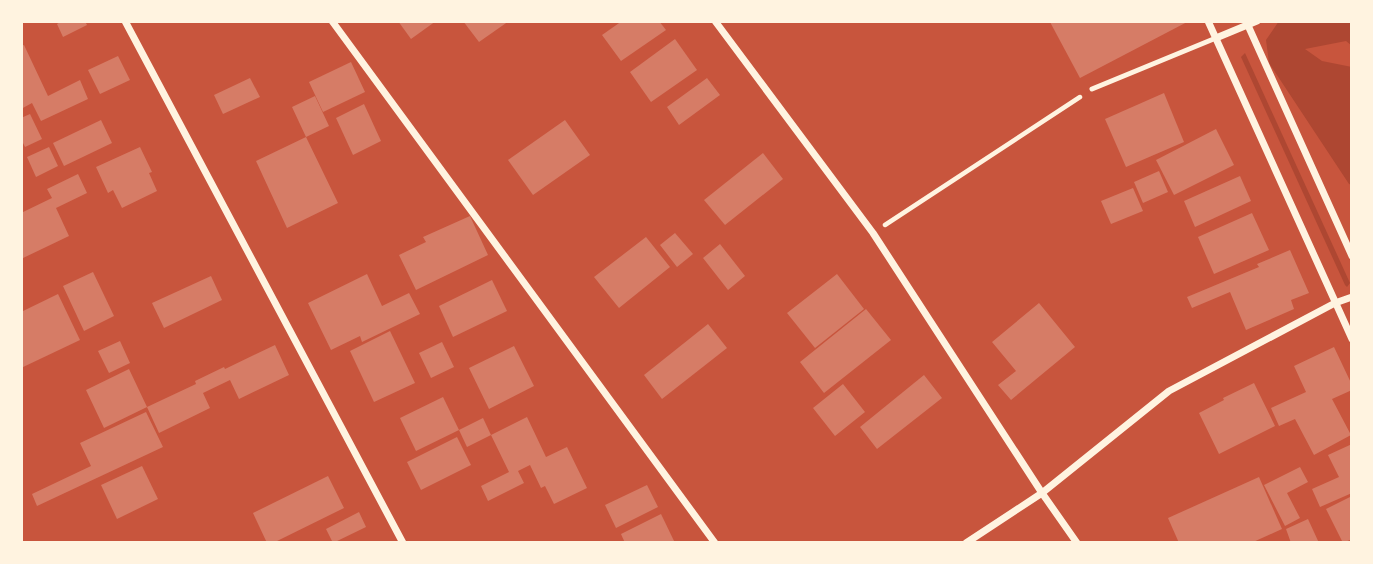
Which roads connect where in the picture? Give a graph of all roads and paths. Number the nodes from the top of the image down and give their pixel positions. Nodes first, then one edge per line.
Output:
1 (125, 21) edge
2 (332, 21) edge
3 (715, 21) edge
4 (1208, 21) edge
5 (1257, 21) edge
6 (1247, 23) edge
7 (1216, 38) junction
8 (1091, 89) joint
9 (873, 233) junction
10 (1352, 256) edge
11 (1352, 297) edge
12 (1335, 303) junction
13 (1352, 339) edge
14 (1042, 493) junction
15 (403, 543) edge
16 (715, 543) edge
17 (966, 543) edge
18 (1077, 543) edge

1 - 15 street
2 - 16 street
3 - 9 street
4 - 7 street
5 - 6 street
6 - 7 street
6 - 10 street
7 - 8 lane
7 - 12 street
8 - 9 path
9 - 14 street
11 - 12 street
12 - 13 street
12 - 14 street
14 - 17 street
14 - 18 street

